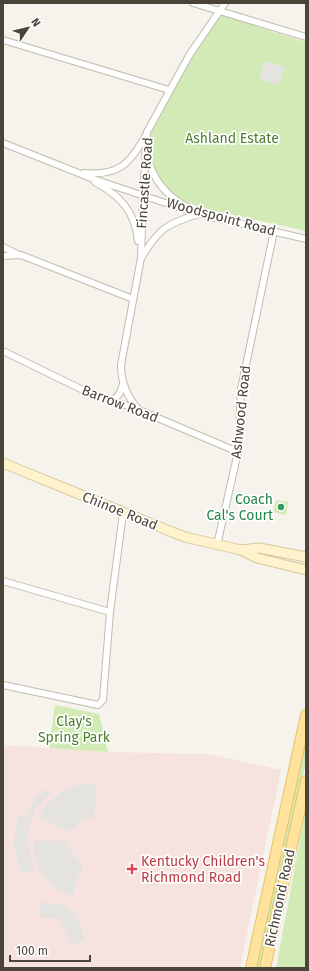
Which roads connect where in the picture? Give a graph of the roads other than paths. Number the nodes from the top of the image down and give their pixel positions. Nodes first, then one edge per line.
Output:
1 (193, 3) edge
2 (225, 3) edge
3 (220, 11) junction
4 (306, 36) edge
5 (3, 40) edge
6 (169, 90) junction
7 (147, 132) junction
8 (3, 143) edge
9 (146, 148) junction
10 (78, 172) junction
11 (143, 196) junction
12 (199, 214) junction
13 (274, 231) junction
14 (306, 239) edge
15 (3, 247) edge
16 (21, 255) junction
17 (3, 257) edge
18 (141, 258) junction
19 (133, 299) junction
20 (5, 352) dead end
21 (123, 383) junction
22 (113, 401) junction
23 (139, 410) junction
24 (238, 452) junction
25 (3, 463) edge
26 (123, 513) junction
27 (217, 545) junction
28 (240, 550) junction
29 (306, 557) edge
30 (306, 570) edge
31 (3, 581) edge
32 (110, 612) junction
33 (3, 685) edge
34 (306, 715) edge
35 (306, 781) edge
36 (251, 968) edge
37 (265, 968) edge

1 - 3 street
2 - 3 street, Fincastle Road
3 - 4 street
3 - 6 street, Fincastle Road
5 - 6 street
6 - 7 street, Fincastle Road
7 - 9 street, Fincastle Road
7 - 10 street
8 - 10 street, Woodspoint Road
9 - 11 street, Fincastle Road
9 - 12 street
10 - 11 street, Woodspoint Road
10 - 18 street
11 - 12 street, Woodspoint Road
11 - 18 street, Fincastle Road
12 - 13 street, Woodspoint Road
12 - 18 street
13 - 14 street, Woodspoint Road
13 - 24 street, Ashwood Road
15 - 16 street
16 - 17 street
16 - 19 street
18 - 19 street, Fincastle Road
19 - 21 street, Fincastle Road
20 - 22 street, Barrow Road
21 - 22 street
21 - 23 street, Fincastle Road
22 - 23 street, Barrow Road
23 - 24 street, Barrow Road
24 - 27 street, Ashwood Road
25 - 26 street, Chinoe Road
26 - 27 street, Chinoe Road
26 - 32 street
27 - 28 street, Chinoe Road
28 - 29 street, Chinoe Road
28 - 30 street, Chinoe Road
31 - 32 street
32 - 33 street
34 - 36 main road, Richmond Road
35 - 37 main road, Richmond Road

